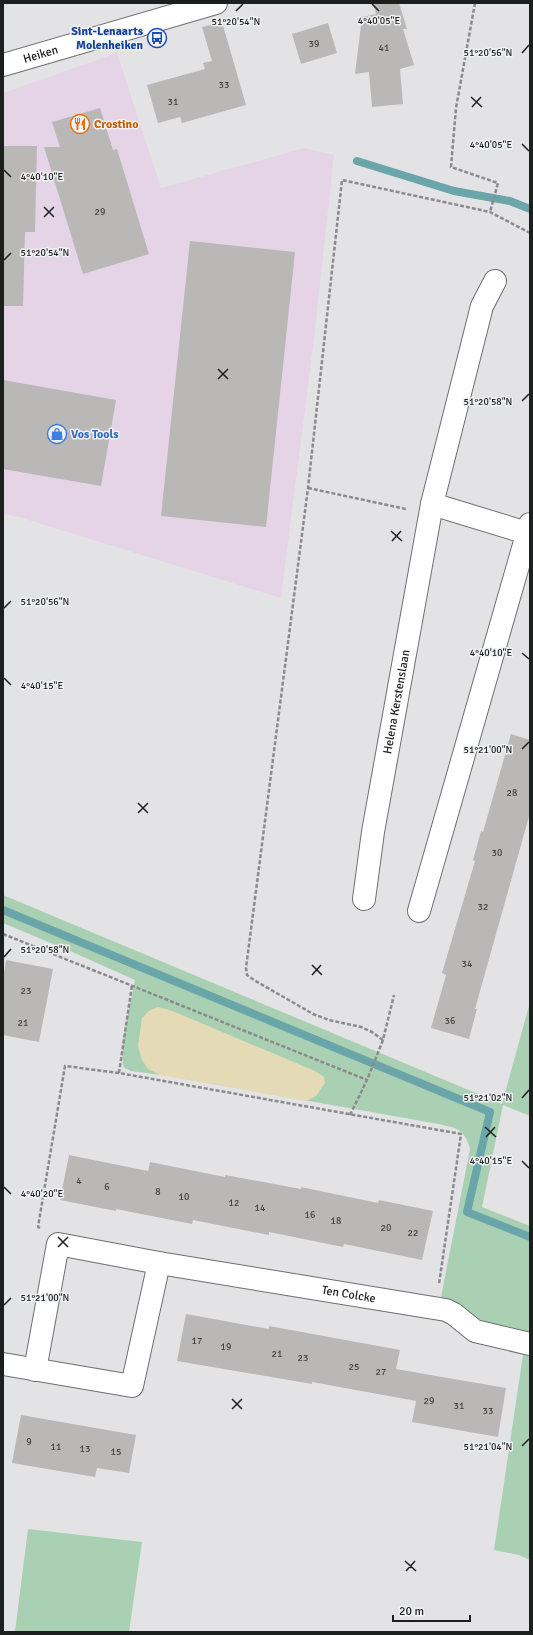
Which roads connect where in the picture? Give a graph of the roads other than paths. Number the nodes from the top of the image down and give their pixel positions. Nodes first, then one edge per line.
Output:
1 (216, 3) edge
2 (3, 65) edge
3 (495, 281) dead end
4 (431, 509) junction
5 (529, 528) edge
6 (364, 899) dead end
7 (419, 911) dead end
8 (159, 1263) junction
9 (530, 1344) edge
10 (3, 1364) edge
11 (35, 1370) junction

1 - 2 street, Heiken
3 - 4 street, Helena Kerstenslaan
4 - 5 street
4 - 6 street, Helena Kerstenslaan
5 - 7 street
8 - 9 street, Ten Colcke
8 - 11 street
8 - 11 street, Ten Colcke
10 - 11 street

